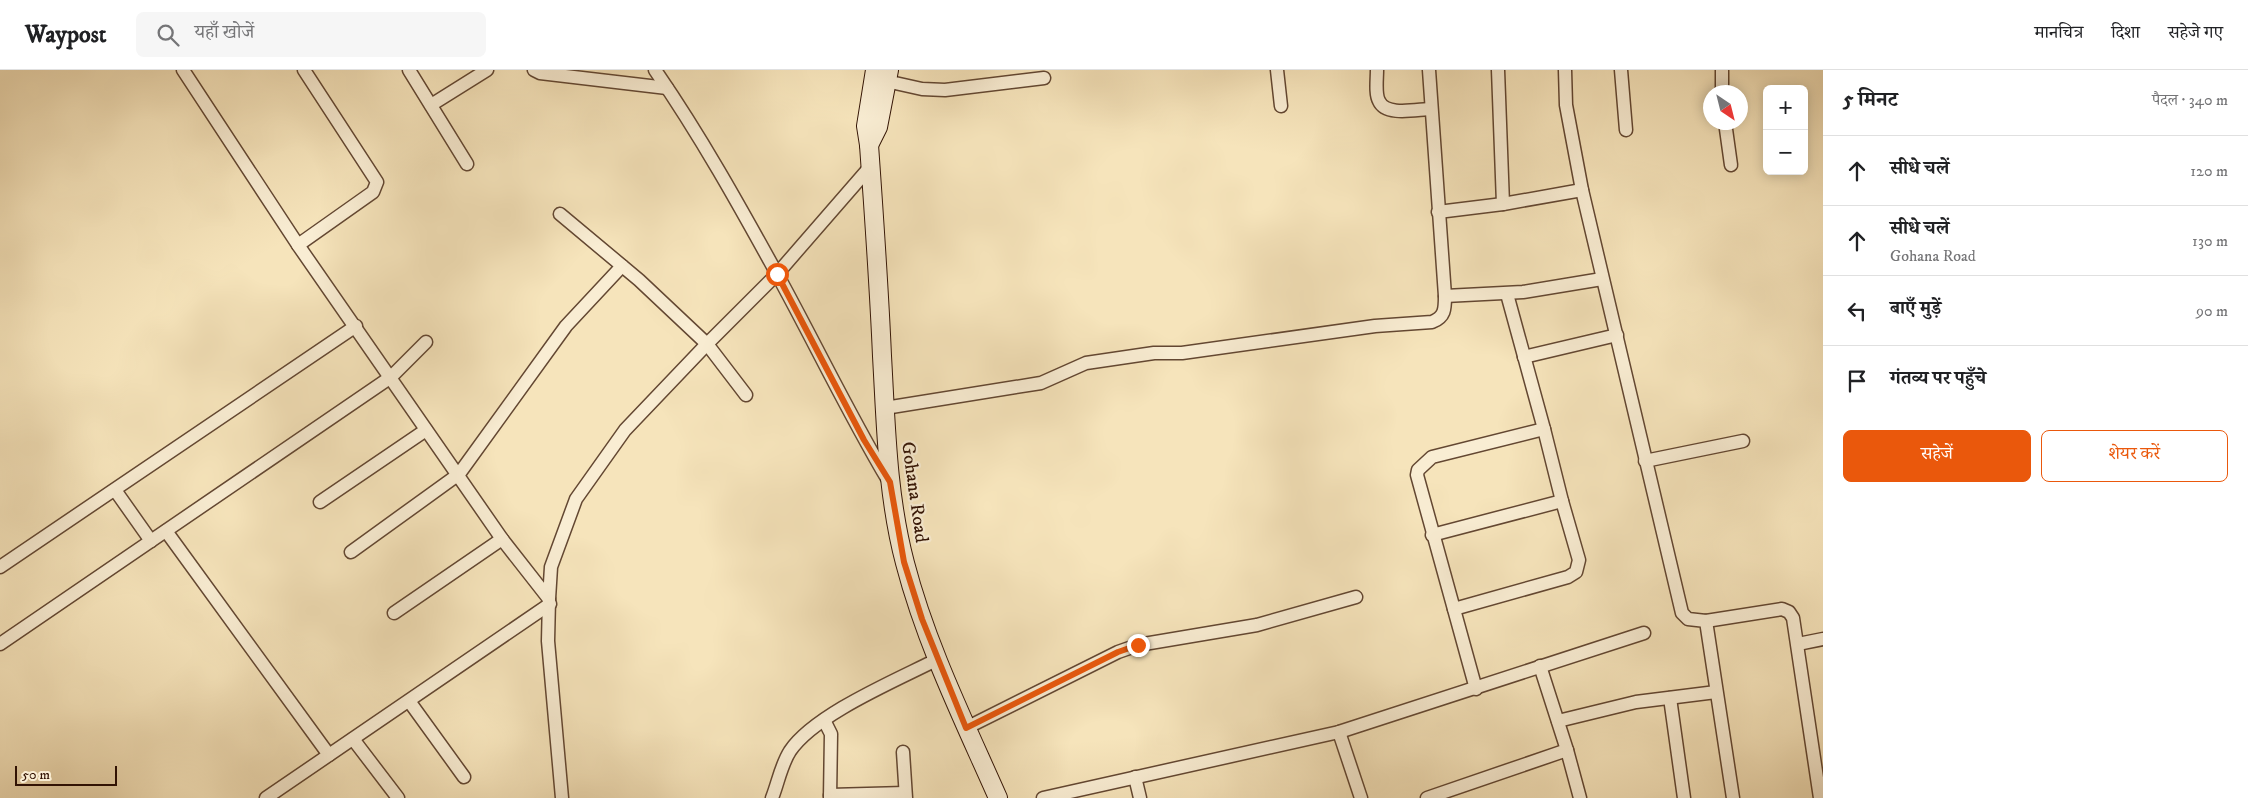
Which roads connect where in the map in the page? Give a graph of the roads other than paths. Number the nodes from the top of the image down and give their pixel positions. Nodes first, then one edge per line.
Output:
1 (182, 70) edge
2 (304, 70) edge
3 (409, 70) edge
4 (488, 70) edge
5 (534, 70) edge
6 (655, 70) edge
7 (1277, 70) edge
8 (1377, 70) edge
9 (1429, 70) edge
10 (1498, 70) edge
11 (1565, 70) edge
12 (1621, 70) edge
13 (1722, 70) edge
14 (883, 74) edge
15 (1044, 78) dead end
16 (1722, 85) edge
17 (667, 88) junction
18 (431, 105) junction
19 (1281, 106) dead end
20 (1431, 109) junction
21 (1626, 130) dead end
22 (1726, 130) edge
23 (467, 164) dead end
24 (1730, 165) dead end
25 (870, 167) junction
26 (1582, 190) junction
27 (1503, 204) junction
28 (1438, 212) junction
29 (560, 214) dead end
30 (298, 245) junction
31 (622, 266) junction
32 (777, 274) junction
33 (1602, 279) junction
34 (1508, 294) junction
35 (1445, 296) junction
36 (356, 326) junction
37 (1617, 335) junction
38 (426, 342) dead end
39 (707, 344) junction
40 (1524, 357) junction
41 (391, 377) junction
42 (746, 396) dead end
43 (885, 408) junction
44 (1544, 429) junction
45 (426, 430) junction
46 (1743, 441) dead end
47 (1645, 461) junction
48 (459, 474) junction
49 (890, 482) junction
50 (115, 490) junction
51 (1562, 501) junction
52 (320, 502) dead end
53 (166, 531) junction
54 (1432, 535) junction
55 (502, 538) junction
56 (151, 541) junction
57 (351, 552) dead end
58 (0, 567) edge
59 (1356, 597) dead end
60 (550, 602) junction
61 (1454, 609) junction
62 (394, 613) dead end
63 (1706, 621) junction
64 (1644, 633) dead end
65 (1823, 639) edge
66 (0, 644) edge
67 (1798, 644) junction
68 (938, 659) junction
69 (1540, 666) junction
70 (1476, 689) junction
71 (1716, 692) junction
72 (1670, 698) junction
73 (409, 700) junction
74 (824, 720) junction
75 (1558, 721) junction
76 (966, 728) junction
77 (1339, 732) junction
78 (353, 739) junction
79 (1567, 750) junction
80 (903, 752) dead end
81 (329, 755) junction
82 (464, 777) dead end
83 (1135, 777) junction
84 (830, 796) edge
85 (906, 796) edge
86 (266, 798) edge
87 (398, 798) edge
88 (562, 798) edge
89 (772, 798) edge
90 (998, 798) edge
91 (1043, 798) edge
92 (1140, 798) edge
93 (1361, 798) edge
94 (1426, 798) edge
95 (1580, 798) edge
96 (1684, 798) edge
97 (1733, 798) edge
98 (1820, 798) edge

1 - 30 street
2 - 30 street
3 - 18 street
4 - 18 street
5 - 17 street
6 - 17 street
7 - 19 street
8 - 20 street
9 - 20 street
10 - 27 street
11 - 26 street
12 - 21 street
13 - 16 street
14 - 15 street
14 - 25 main road, Gohana Road
17 - 32 street
18 - 23 street
20 - 28 street
22 - 24 street
25 - 32 street
25 - 43 main road, Gohana Road
26 - 27 street
26 - 33 street
27 - 28 street
28 - 35 street
29 - 31 street
30 - 36 street
31 - 39 street
31 - 48 street
32 - 39 street
32 - 49 street
33 - 34 street
33 - 37 street
34 - 35 street
34 - 40 street
35 - 43 street
36 - 41 street
36 - 50 street
37 - 40 street
37 - 47 street
38 - 41 street
39 - 42 street
39 - 60 street
40 - 44 street
41 - 45 street
41 - 53 street
43 - 49 main road, Gohana Road
44 - 51 street
44 - 54 street
45 - 48 street
45 - 52 street
46 - 47 street
47 - 63 street
48 - 55 street
48 - 57 street
49 - 68 main road, Gohana Road
50 - 56 street
50 - 58 street
51 - 54 street
51 - 61 street
53 - 56 street
53 - 81 street
54 - 61 street
55 - 60 street
55 - 62 street
56 - 66 street
59 - 76 street
60 - 73 street
60 - 88 street
61 - 70 street
63 - 67 street
63 - 71 street
64 - 69 street
65 - 67 street
67 - 98 street
68 - 74 street
68 - 76 main road, Gohana Road
69 - 70 street
69 - 75 street
70 - 77 street
71 - 72 street
71 - 97 street
72 - 75 street
72 - 96 street
73 - 78 street
73 - 82 street
74 - 84 street
74 - 89 street
75 - 79 street
76 - 90 main road, Gohana Road
77 - 83 street
77 - 93 street
78 - 81 street
78 - 87 street
79 - 94 street
79 - 95 street
80 - 85 street
81 - 86 street
83 - 91 street
83 - 92 street
84 - 85 street

